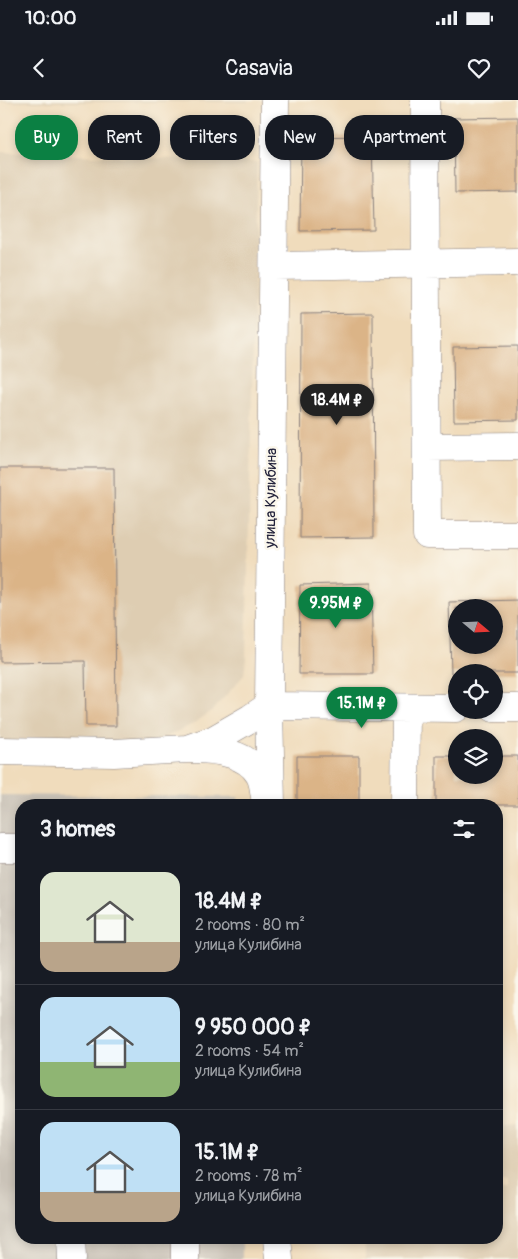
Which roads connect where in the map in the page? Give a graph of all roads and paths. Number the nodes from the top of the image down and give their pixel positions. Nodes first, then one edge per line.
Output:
1 (275, 100) edge
2 (425, 100) edge
3 (518, 262) edge
4 (426, 265) junction
5 (274, 266) junction
6 (518, 446) edge
7 (427, 447) junction
8 (518, 535) edge
9 (269, 706) junction
10 (406, 708) junction
11 (448, 708) edge
12 (503, 708) edge
13 (518, 708) edge
14 (187, 749) junction
15 (0, 751) edge
16 (266, 799) edge
17 (270, 799) edge
18 (405, 799) edge
19 (0, 848) edge
20 (15, 848) edge
21 (71, 1244) edge
22 (185, 1244) edge
23 (278, 1244) edge
24 (72, 1259) edge
25 (185, 1259) edge
26 (279, 1259) edge

1 - 5 street, улица Кулибина
2 - 4 street
3 - 4 street
4 - 5 street
4 - 7 street
5 - 9 street, улица Кулибина
6 - 7 street
7 - 8 street
9 - 10 street
9 - 14 street
9 - 17 street, улица Кулибина
10 - 11 street
10 - 18 street
12 - 13 street
14 - 15 street
14 - 16 street
19 - 20 street
21 - 24 street
22 - 25 street
23 - 26 street

